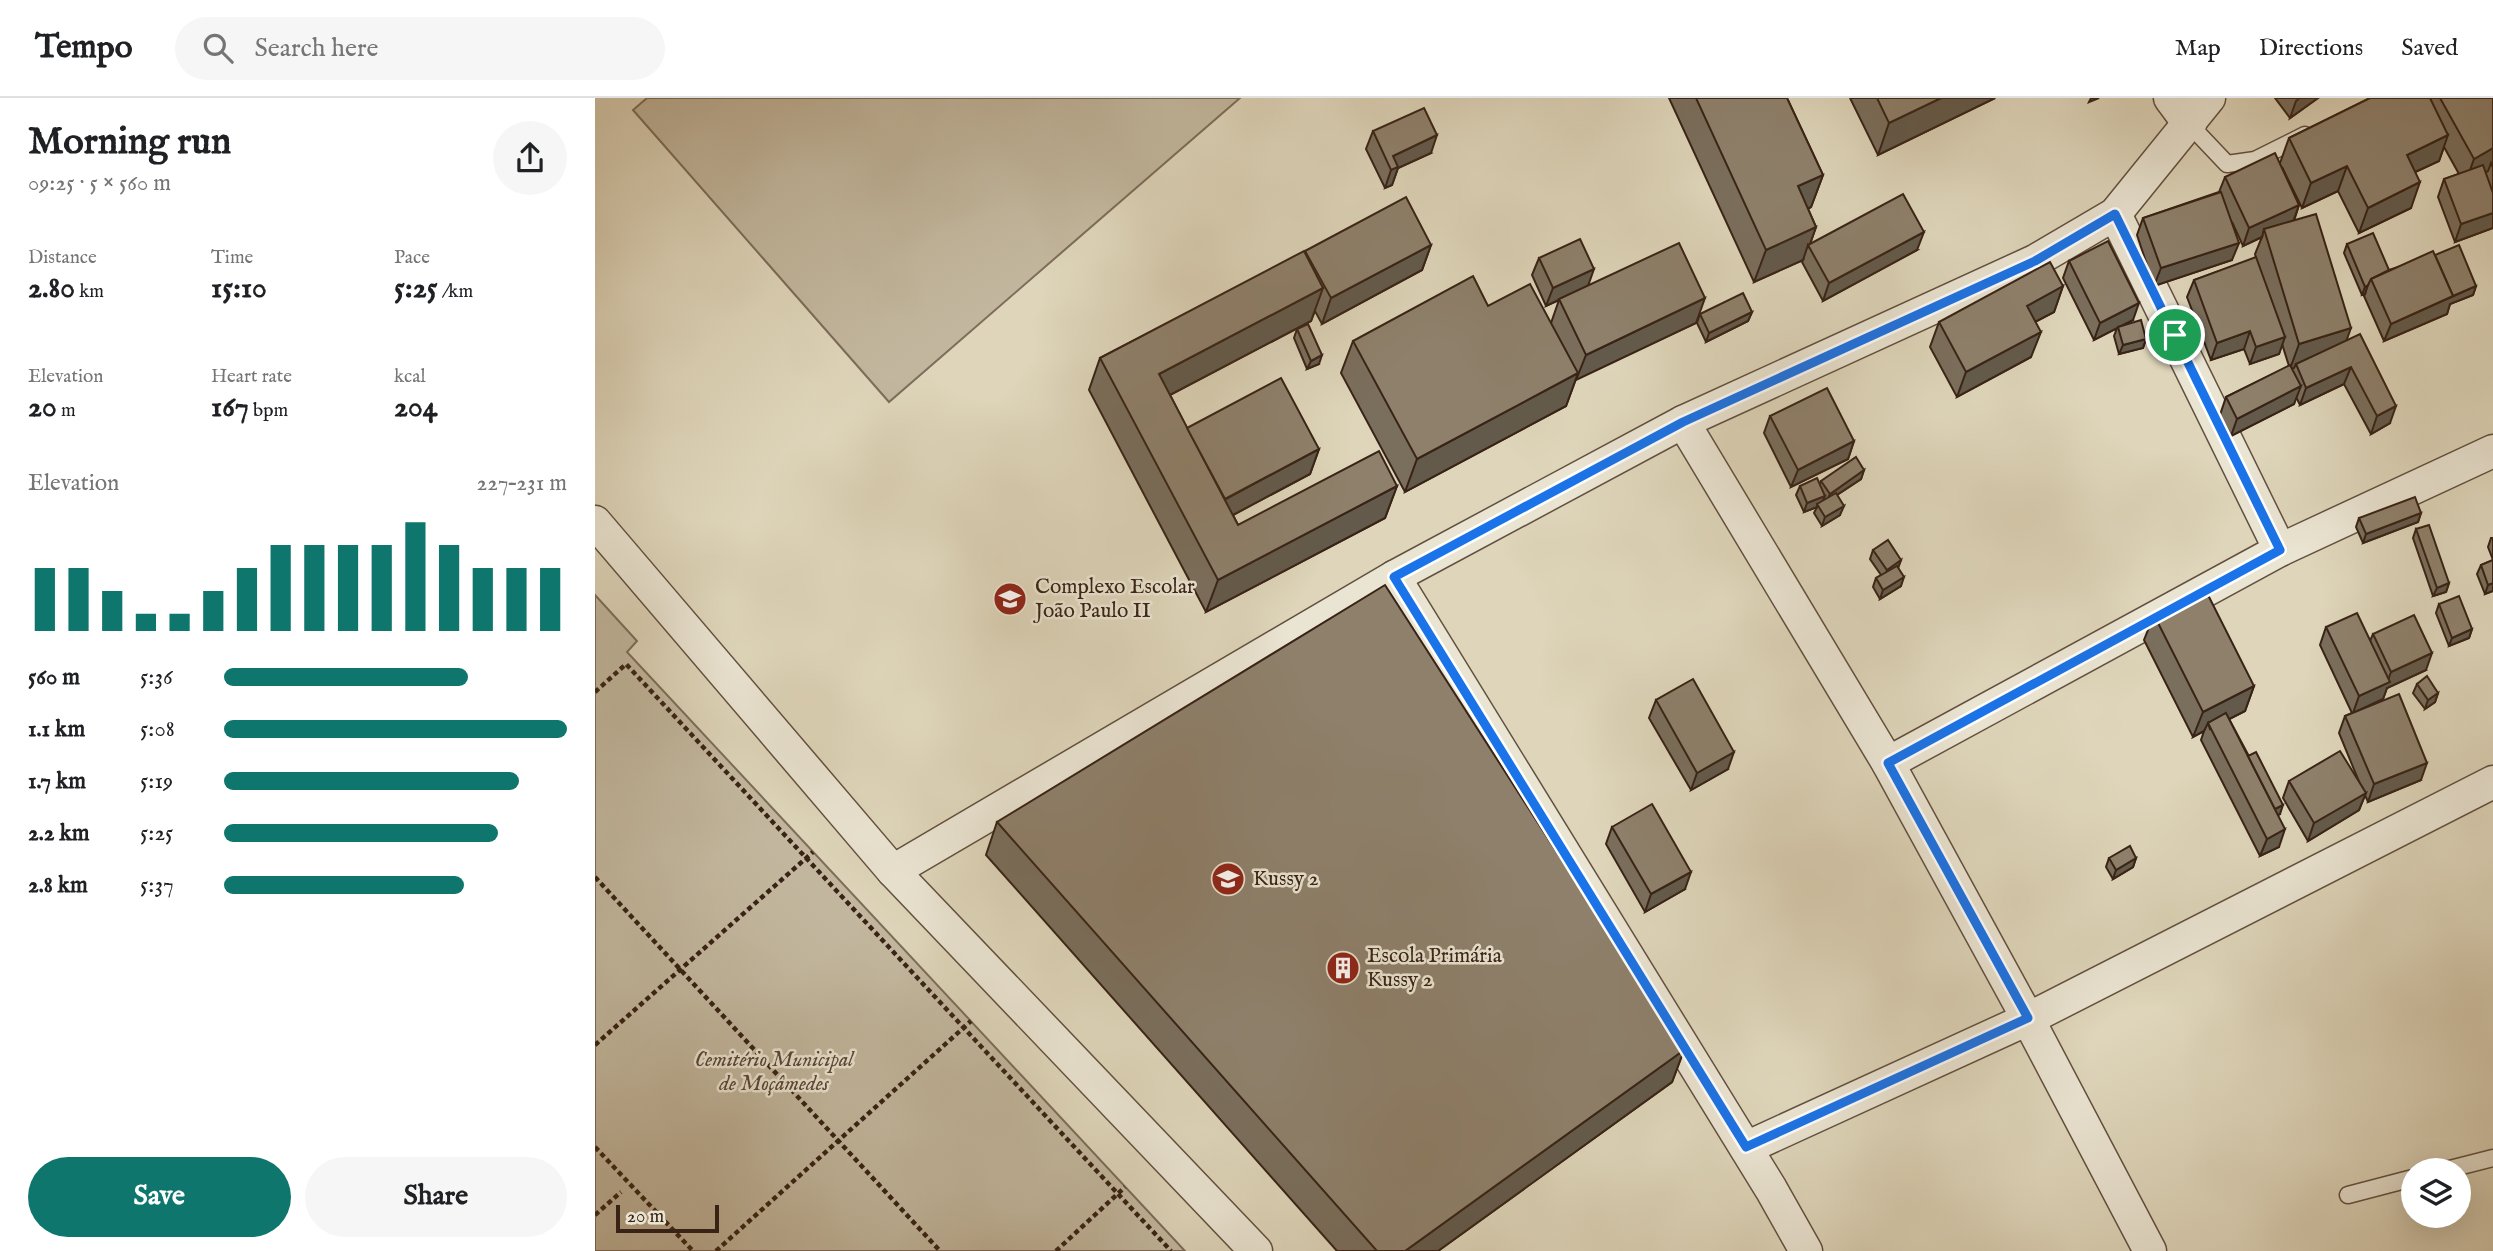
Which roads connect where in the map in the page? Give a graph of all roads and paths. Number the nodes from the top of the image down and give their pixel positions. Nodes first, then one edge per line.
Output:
1 (2170, 98) edge
2 (2210, 98) edge
3 (2190, 125) junction
4 (2315, 130) edge
5 (2115, 214) junction
6 (1683, 422) junction
7 (2493, 451) edge
8 (595, 522) edge
9 (2280, 550) junction
10 (1394, 577) junction
11 (595, 692) edge
12 (1888, 763) junction
13 (2493, 782) edge
14 (813, 852) dead end
15 (806, 857) junction
16 (893, 871) junction
17 (595, 877) edge
18 (680, 969) junction
19 (2028, 1018) junction
20 (971, 1021) dead end
21 (964, 1027) junction
22 (595, 1045) edge
23 (838, 1141) junction
24 (595, 1147) edge
25 (1746, 1147) junction
26 (2493, 1158) edge
27 (2471, 1164) edge
28 (2401, 1181) edge
29 (1125, 1186) dead end
30 (621, 1192) dead end
31 (1118, 1194) junction
32 (2348, 1195) dead end
33 (595, 1215) edge
34 (693, 1251) edge
35 (716, 1251) edge
36 (940, 1251) edge
37 (1056, 1251) edge
38 (1171, 1251) edge
39 (1256, 1251) edge
40 (1806, 1251) edge
41 (2150, 1251) edge

1 - 3 street
2 - 3 street
3 - 4 lane
3 - 5 street
5 - 6 street
5 - 9 street
6 - 10 street
6 - 12 street
7 - 9 street
8 - 16 street
9 - 12 street
10 - 16 street
10 - 25 street
11 - 15 path
12 - 19 street
13 - 19 street
14 - 15 path
15 - 18 path
15 - 21 path
16 - 39 street
17 - 18 path
18 - 22 path
18 - 23 path
19 - 25 street
19 - 41 street
20 - 21 path
21 - 23 path
21 - 31 path
23 - 35 path
23 - 36 path
24 - 34 path
25 - 40 street
26 - 27 lane
28 - 32 lane
29 - 31 path
30 - 33 path
31 - 37 path
31 - 38 path

